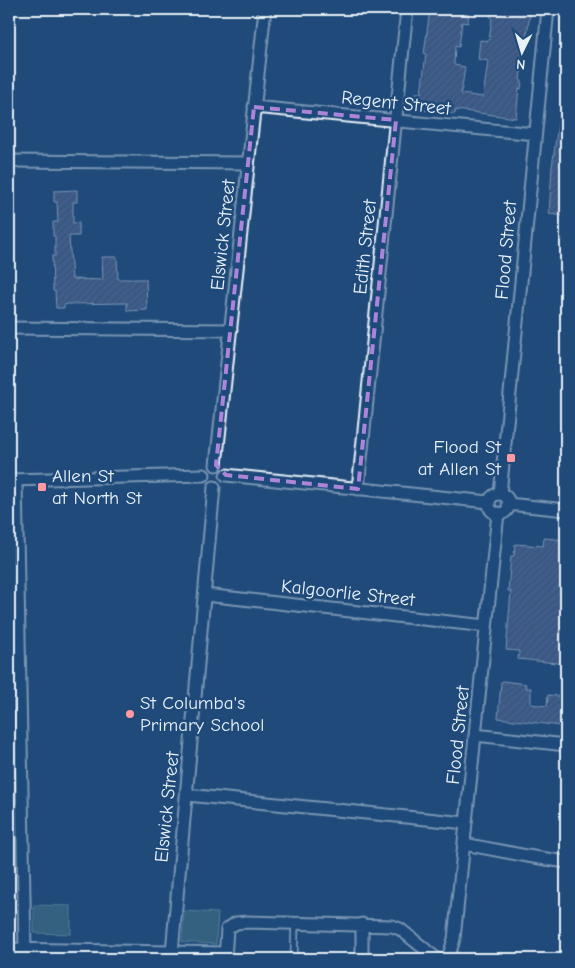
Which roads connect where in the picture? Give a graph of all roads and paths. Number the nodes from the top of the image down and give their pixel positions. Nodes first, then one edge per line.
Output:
1 (265, 9) edge
2 (407, 9) edge
3 (548, 9) edge
4 (254, 106) junction
5 (396, 120) junction
6 (535, 134) junction
7 (9, 161) edge
8 (248, 163) junction
9 (9, 328) edge
10 (231, 330) junction
11 (216, 465) junction
12 (204, 475) junction
13 (226, 475) junction
14 (12, 480) edge
15 (214, 487) junction
16 (358, 489) junction
17 (500, 494) junction
18 (489, 502) junction
19 (508, 504) junction
20 (566, 510) edge
21 (498, 513) junction
22 (205, 595) junction
23 (486, 626) junction
24 (475, 735) junction
25 (566, 745) edge
26 (186, 795) junction
27 (466, 823) junction
28 (464, 844) junction
29 (566, 862) edge
30 (295, 923) junction
31 (362, 924) junction
32 (9, 949) edge
33 (172, 952) junction
34 (23, 953) edge
35 (90, 955) edge
36 (158, 956) edge
37 (225, 956) edge
38 (294, 959) edge
39 (362, 959) edge
40 (436, 959) edge
41 (448, 959) edge

1 - 4 street, Elswick Street
2 - 5 street, Edith Street
3 - 6 street, Flood Street
4 - 5 street, Regent Street
4 - 8 street, Elswick Street
5 - 6 street, Regent Street
5 - 16 street, Edith Street
6 - 17 street, Flood Street
7 - 8 street
8 - 10 street, Elswick Street
9 - 10 street
10 - 11 street, Elswick Street
11 - 12 street
11 - 13 street
12 - 14 street
12 - 15 street
13 - 15 street
13 - 16 street
14 - 34 street
15 - 22 street, Elswick Street
16 - 18 street
17 - 18 street
17 - 19 street
18 - 21 street
19 - 20 street
19 - 21 street
21 - 23 street, Flood Street
22 - 23 street, Kalgoorlie Street
22 - 26 street, Elswick Street
23 - 24 street, Flood Street
24 - 25 street
24 - 27 street, Flood Street
26 - 27 street
26 - 33 street, Elswick Street
27 - 28 street, Flood Street
28 - 29 street
28 - 41 street, Flood Street
30 - 31 street
30 - 37 street
30 - 38 lane
31 - 39 street
31 - 40 street
32 - 34 street
33 - 36 street
33 - 37 street
34 - 35 street
35 - 36 street

